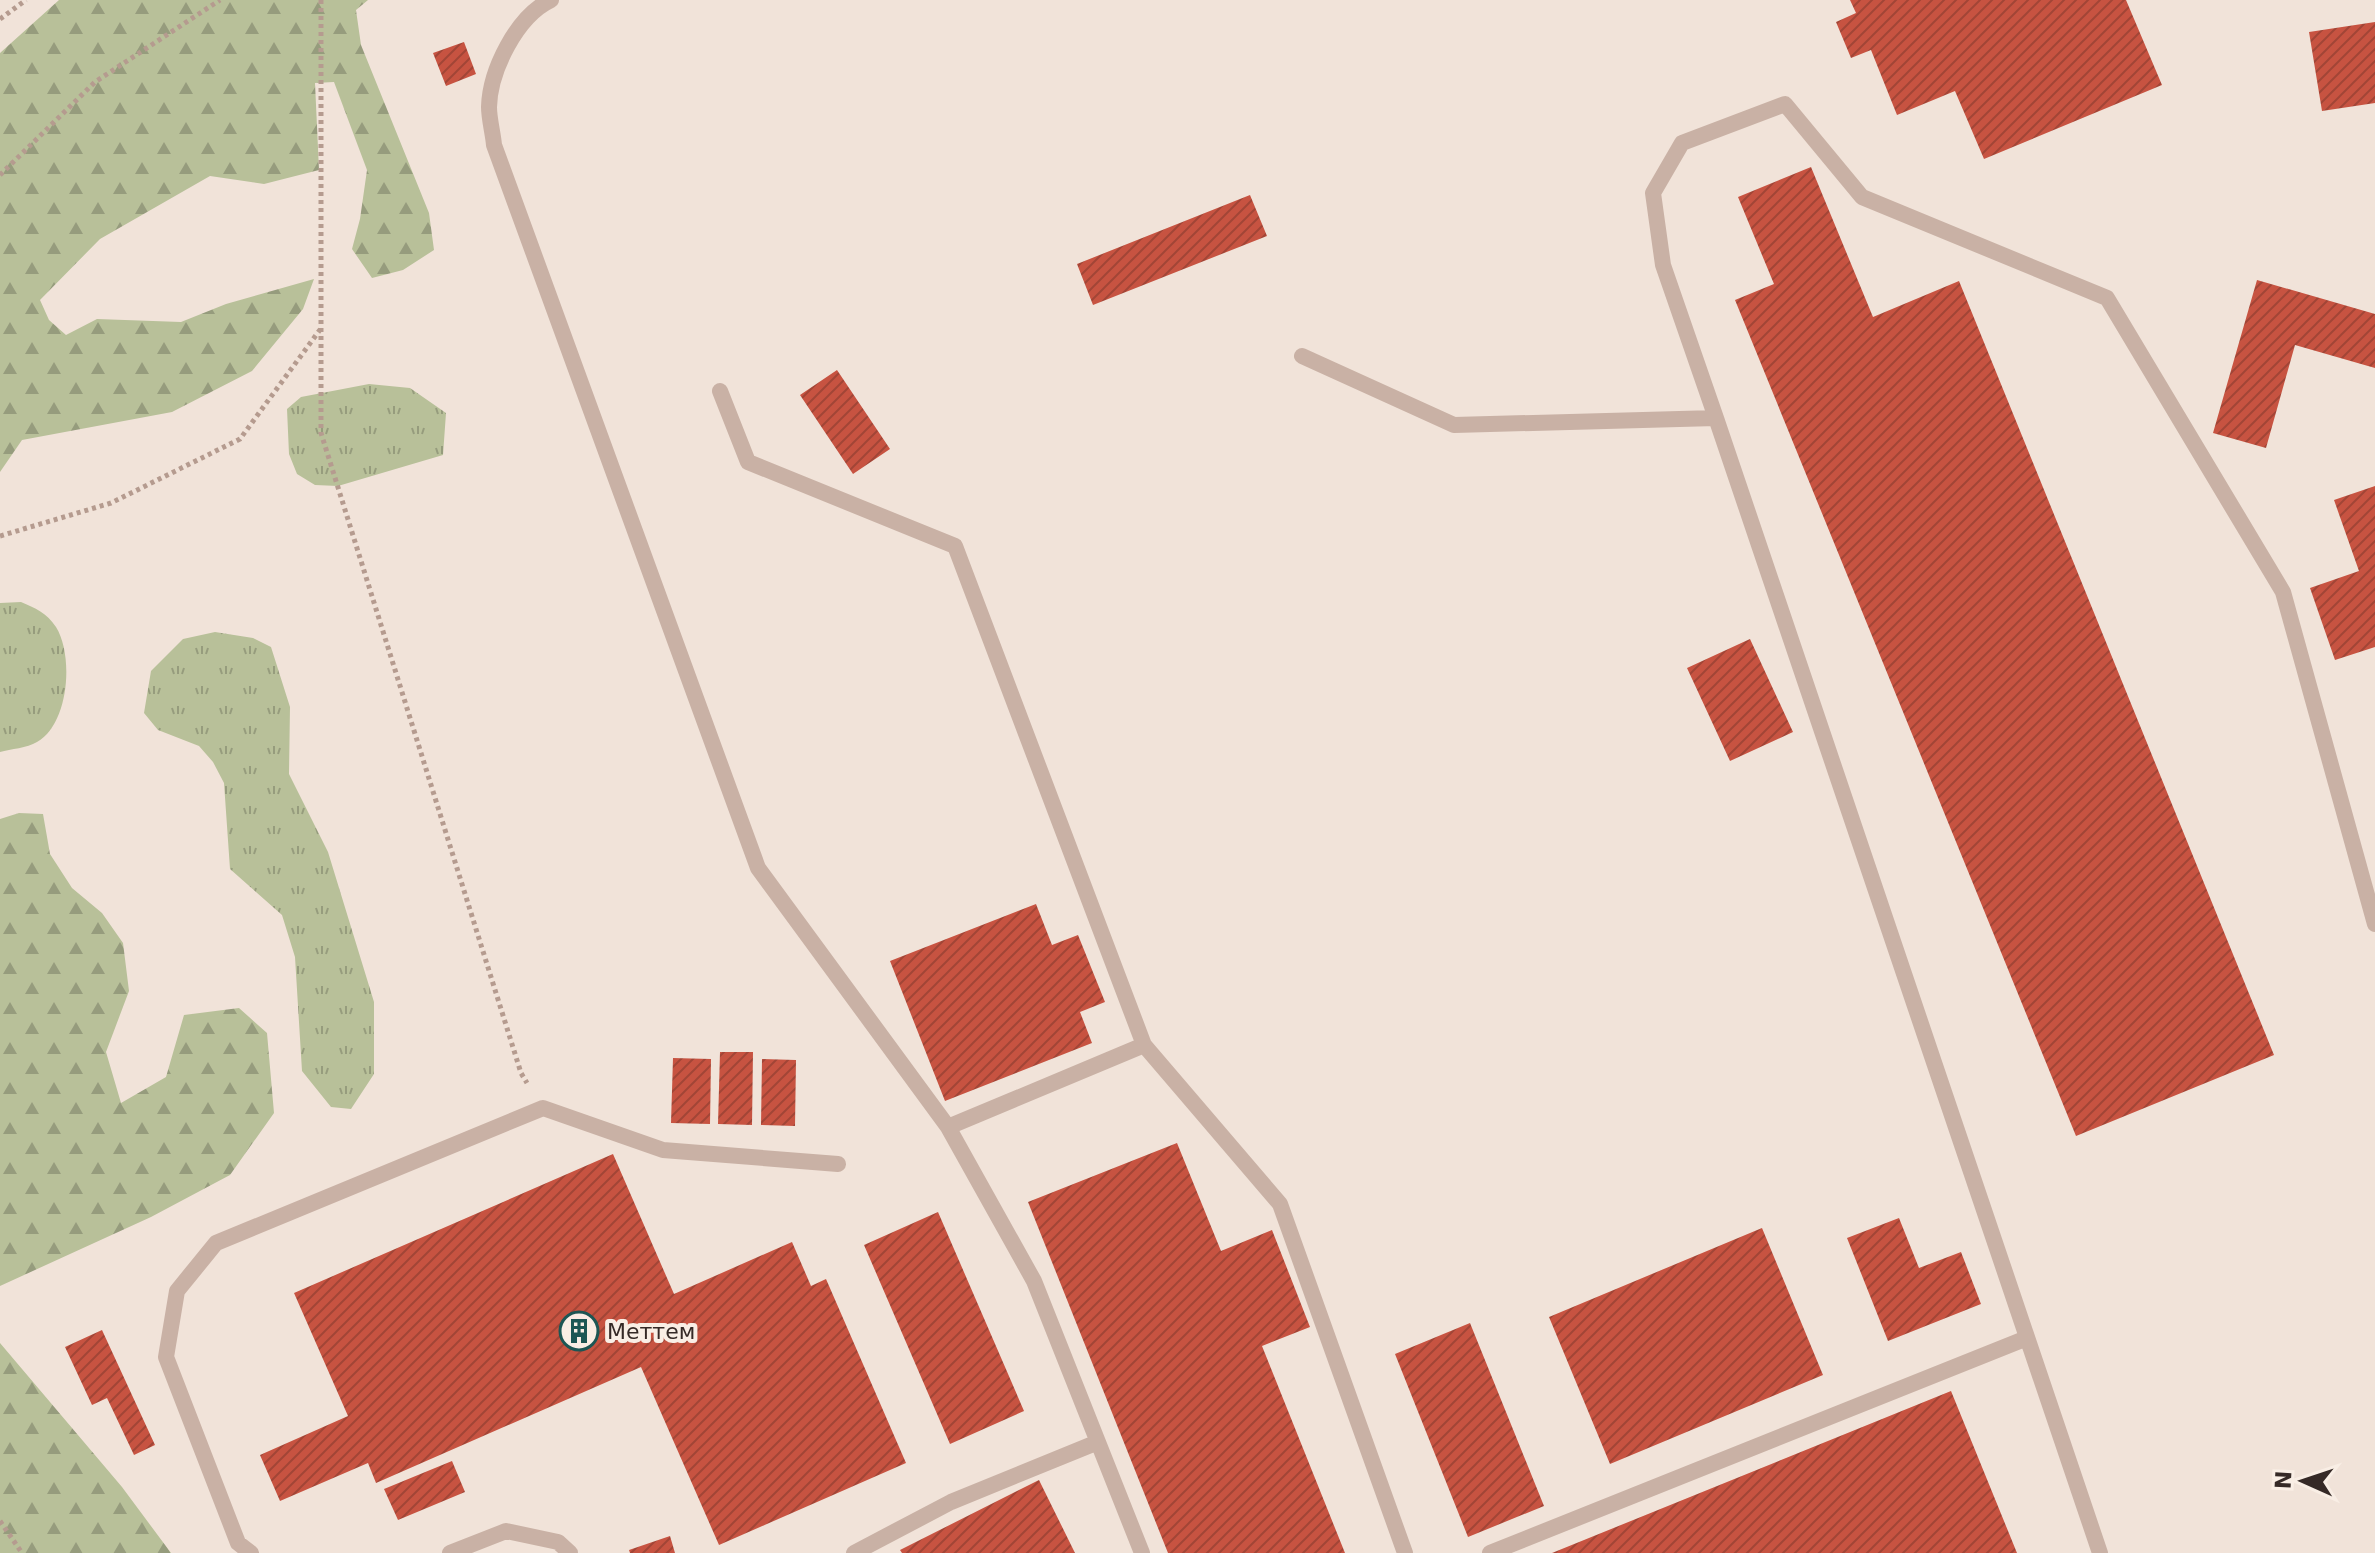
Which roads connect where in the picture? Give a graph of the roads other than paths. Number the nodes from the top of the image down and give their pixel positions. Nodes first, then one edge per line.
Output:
1 (551, 0) edge
2 (1302, 356) dead end
3 (720, 391) dead end
4 (1716, 418) junction
5 (2375, 924) edge
6 (1144, 1045) junction
7 (948, 1127) junction
8 (838, 1164) dead end
9 (2027, 1338) junction
10 (1098, 1442) junction
11 (251, 1553) edge
12 (450, 1553) edge
13 (570, 1553) edge
14 (854, 1553) edge
15 (1142, 1553) edge
16 (1405, 1553) edge
17 (1490, 1553) edge
18 (2100, 1553) edge

1 - 7 lane
2 - 4 lane
3 - 6 lane
4 - 5 lane
4 - 9 lane
6 - 7 lane
6 - 16 lane
7 - 10 lane
8 - 11 lane
9 - 17 lane
9 - 18 lane
10 - 14 lane
10 - 15 lane
12 - 13 lane

